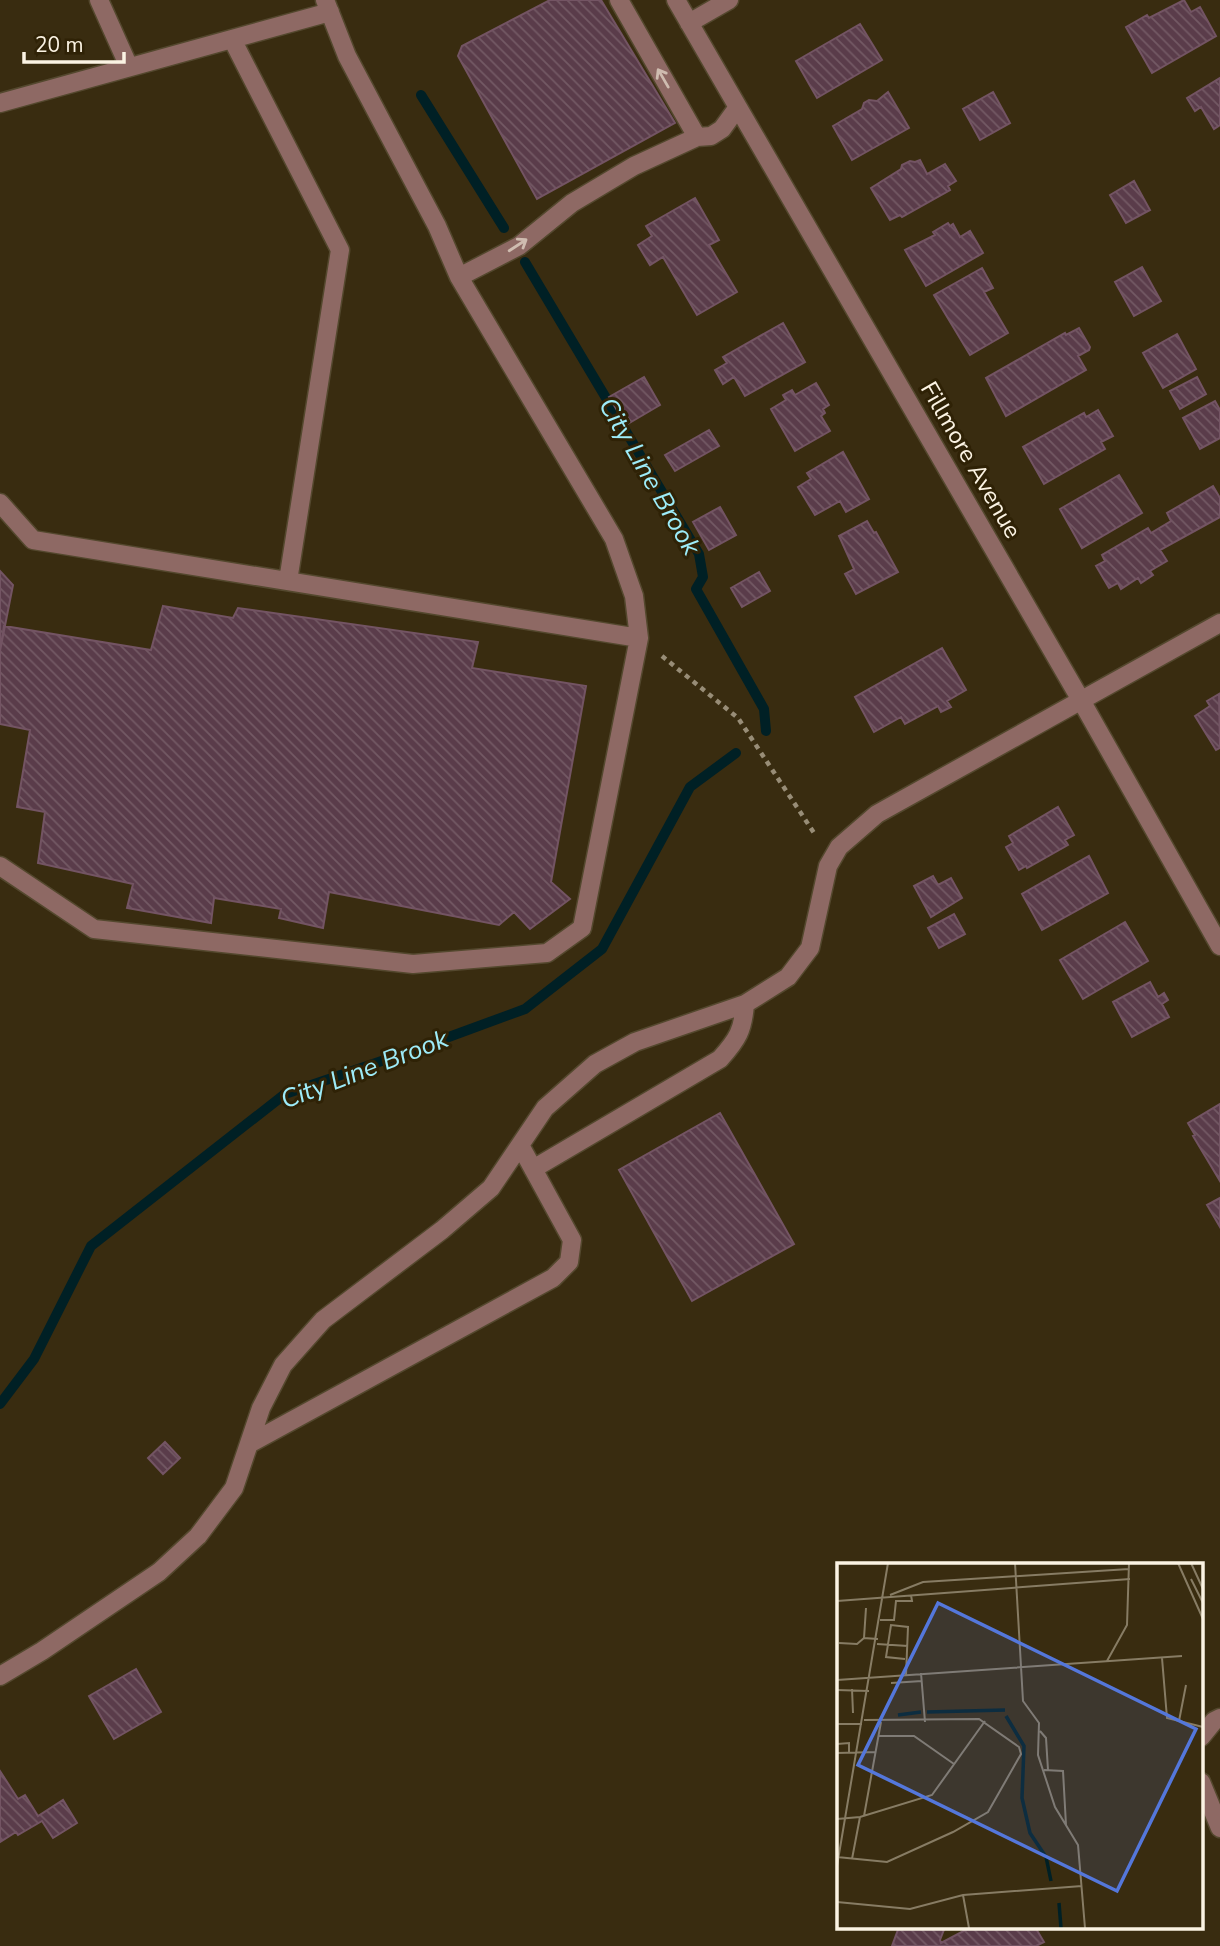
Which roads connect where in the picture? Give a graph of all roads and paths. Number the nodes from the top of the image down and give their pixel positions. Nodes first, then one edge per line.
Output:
1 (99, 0) edge
2 (619, 0) edge
3 (676, 0) edge
4 (729, 0) edge
5 (328, 6) edge
6 (689, 23) junction
7 (232, 39) junction
8 (129, 68) junction
9 (0, 103) edge
10 (738, 107) junction
11 (697, 137) junction
12 (459, 277) junction
13 (0, 503) edge
14 (288, 581) junction
15 (1220, 623) edge
16 (639, 638) junction
17 (1082, 702) junction
18 (831, 861) junction
19 (0, 866) edge
20 (1220, 946) edge
21 (745, 1004) junction
22 (520, 1145) junction
23 (533, 1169) junction
24 (249, 1444) junction
25 (0, 1676) edge
26 (1220, 1718) edge
27 (1202, 1736) edge
28 (1202, 1784) edge
29 (1219, 1822) edge

1 - 8 street
11 -> 2 street
3 - 6 street, Fillmore Avenue
4 - 6 street
5 - 7 street
5 - 12 street
6 - 10 street, Fillmore Avenue
7 - 8 street
7 - 14 street
8 - 9 street
10 - 11 street
10 - 17 street, Fillmore Avenue
12 -> 11 street
12 - 16 street
13 - 14 street
14 - 16 street
15 - 17 street
16 - 18 path
16 - 19 street
17 - 18 street
17 - 20 street, Fillmore Avenue
18 - 21 street
21 - 22 street
21 - 23 street
22 - 23 street
22 - 24 street
23 - 24 street
24 - 25 street
26 - 27 street
28 - 29 street

